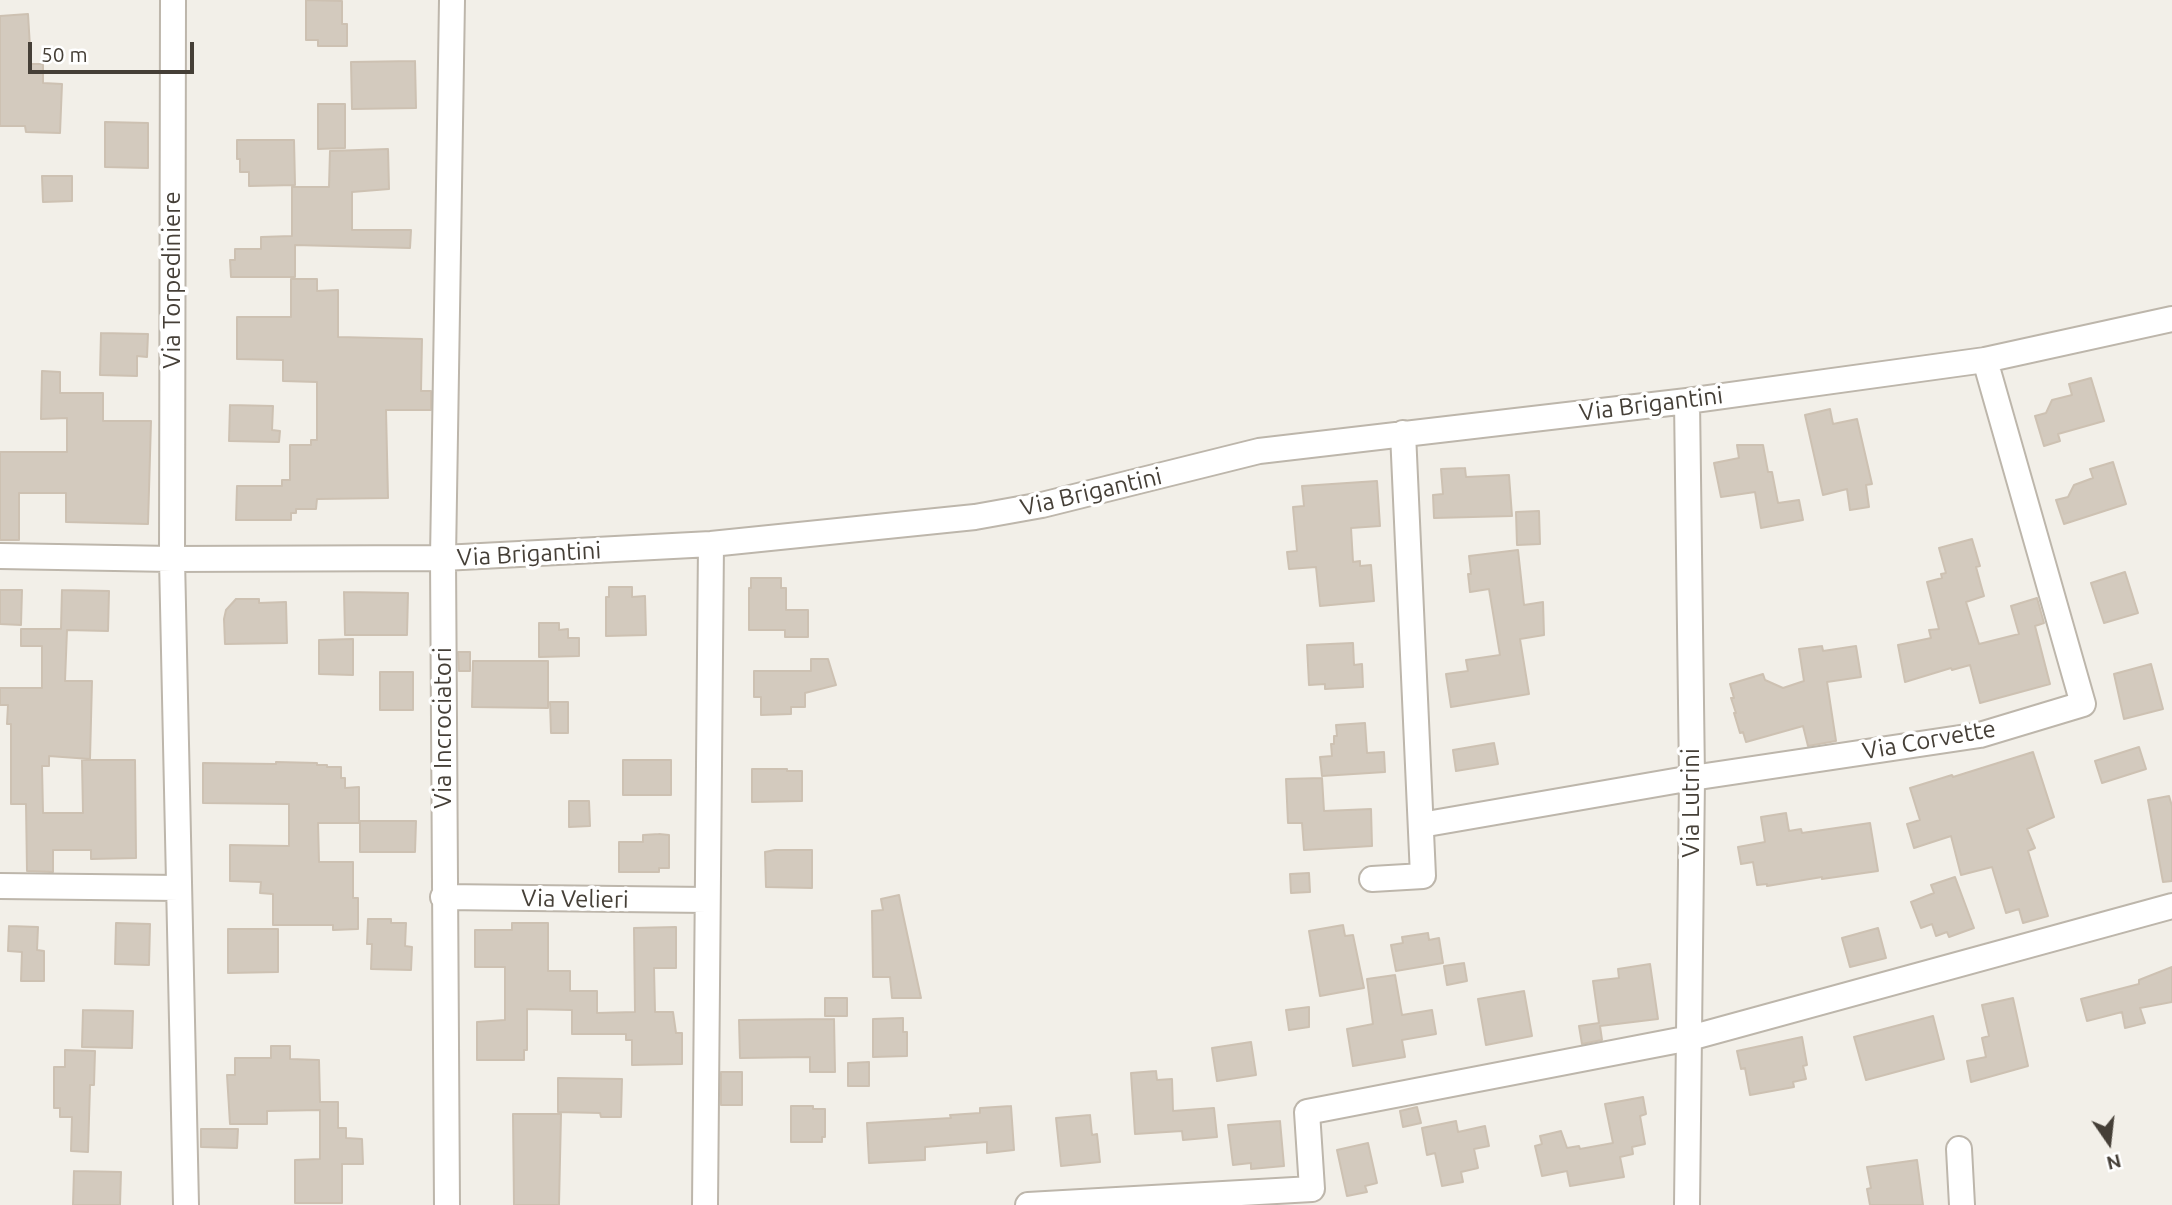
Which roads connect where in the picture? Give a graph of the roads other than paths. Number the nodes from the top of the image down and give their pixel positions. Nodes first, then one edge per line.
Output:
1 (173, 0) edge
2 (452, 0) edge
3 (2172, 319) edge
4 (1985, 360) junction
5 (1687, 401) junction
6 (1403, 433) junction
7 (711, 544) junction
8 (0, 556) edge
9 (443, 558) junction
10 (172, 559) junction
11 (1692, 778) junction
12 (1421, 825) junction
13 (1372, 879) dead end
14 (0, 886) edge
15 (179, 888) junction
16 (443, 897) junction
17 (707, 900) junction
18 (2172, 906) edge
19 (1690, 1038) junction
20 (1959, 1149) dead end
21 (186, 1205) edge
22 (447, 1205) edge
23 (705, 1205) edge
24 (1028, 1205) edge
25 (1687, 1205) edge
26 (1962, 1205) edge

1 - 10 street, Via Torpediniere
2 - 9 street, Via Incrociatori
3 - 4 street, Via Brigantini
4 - 5 street, Via Brigantini
4 - 11 street, Via Corvette
5 - 6 street, Via Brigantini
5 - 11 street, Via Lutrini
6 - 7 street, Via Brigantini
6 - 12 street
7 - 9 street, Via Brigantini
7 - 17 street
8 - 10 street, Via Brigantini
9 - 10 street, Via Brigantini
9 - 16 street, Via Incrociatori
10 - 15 street, Via Torpediniere
11 - 12 street, Via Corvette
11 - 19 street, Via Lutrini
12 - 13 street
14 - 15 street
15 - 21 street, Via Torpediniere
16 - 17 street, Via Velieri
16 - 22 street, Via Incrociatori
17 - 23 street
18 - 19 street
19 - 24 street
19 - 25 street, Via Lutrini
20 - 26 street

